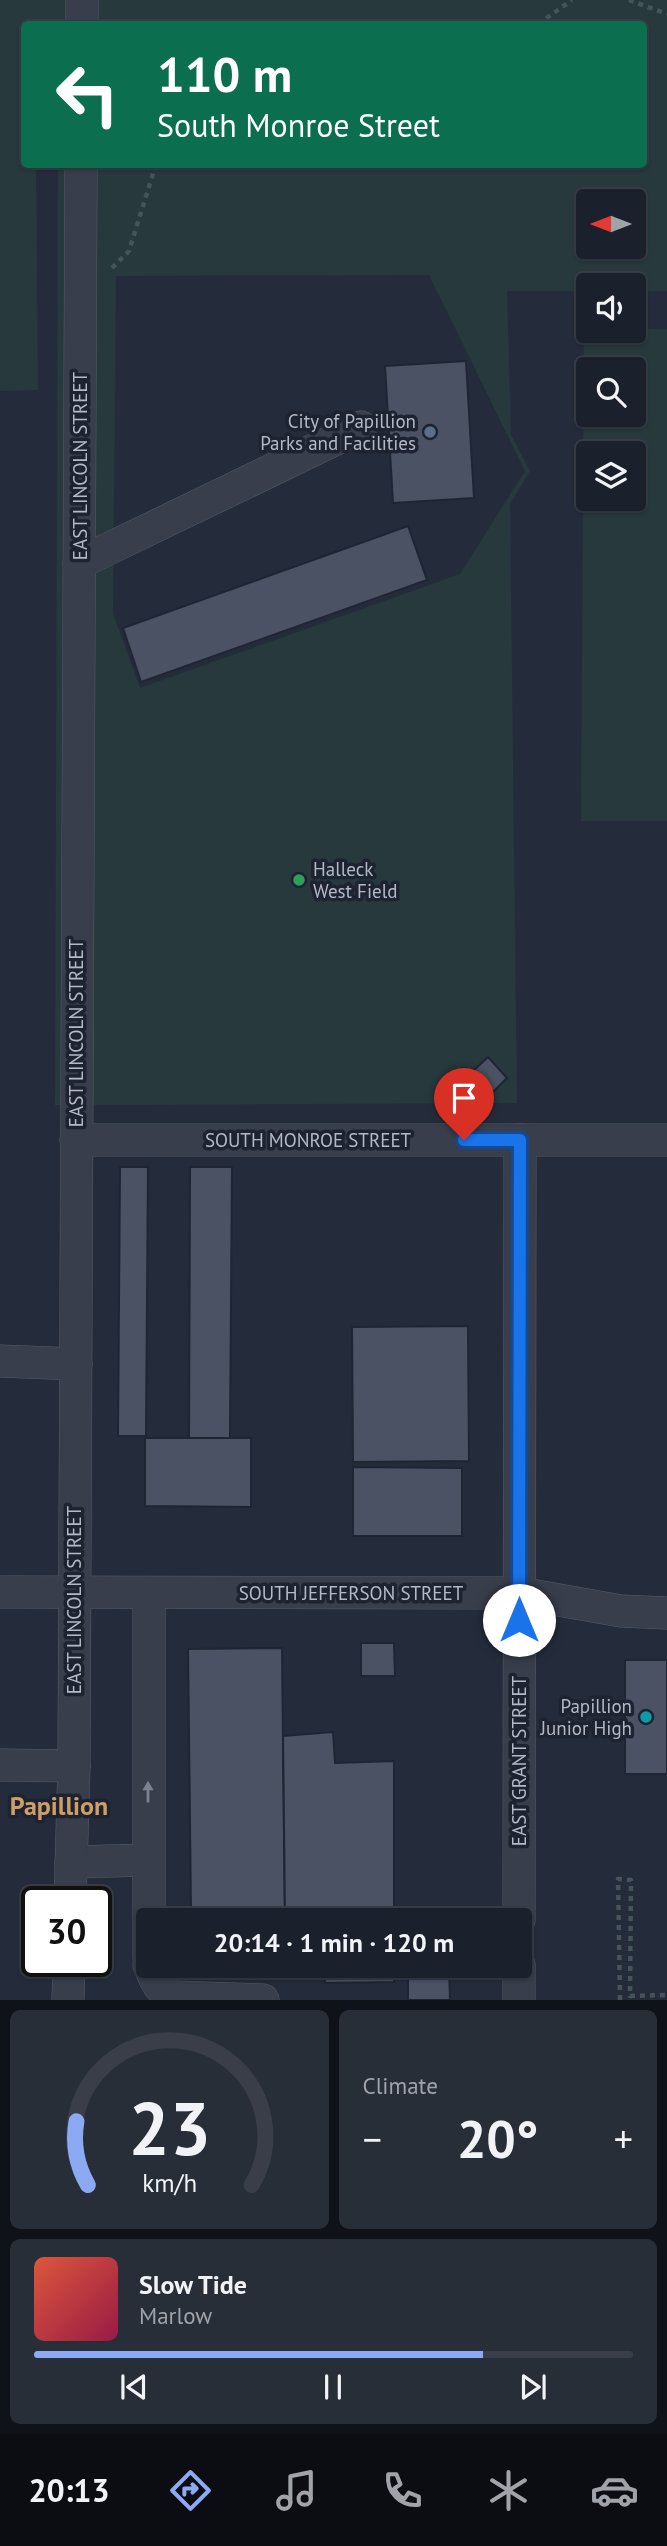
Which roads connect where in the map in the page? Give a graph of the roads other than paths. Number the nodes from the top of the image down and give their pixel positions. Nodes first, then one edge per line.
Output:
1 (82, 0) edge
2 (82, 21) edge
3 (81, 168) edge
4 (361, 427) dead end
5 (79, 563) junction
6 (76, 1140) junction
7 (520, 1140) junction
8 (667, 1140) edge
9 (0, 1361) edge
10 (76, 1364) junction
11 (0, 1592) edge
12 (75, 1592) junction
13 (149, 1593) junction
14 (519, 1593) junction
15 (667, 1613) edge
16 (0, 1765) edge
17 (74, 1766) junction
18 (148, 1860) junction
19 (71, 1862) junction
20 (70, 1886) edge
21 (148, 1908) edge
22 (519, 1908) edge
23 (69, 1977) edge
24 (154, 1978) edge
25 (519, 1978) edge
26 (263, 1999) edge
27 (68, 2000) edge
28 (519, 2000) edge

1 - 2 street
3 - 5 street, EAST LINCOLN STREET
4 - 5 street
5 - 6 street, EAST LINCOLN STREET
6 - 7 street, SOUTH MONROE STREET
6 - 10 street, EAST LINCOLN STREET
7 - 8 street, SOUTH MONROE STREET
7 - 14 street, EAST GRANT STREET
9 - 10 street
10 - 12 street, EAST LINCOLN STREET
11 - 12 street, SOUTH JEFFERSON STREET
12 - 13 street, SOUTH JEFFERSON STREET
12 - 17 street, EAST LINCOLN STREET
13 - 14 street, SOUTH JEFFERSON STREET
18 -> 13 street
14 - 15 street, SOUTH JEFFERSON STREET
14 - 22 street, EAST GRANT STREET
16 - 17 street
17 - 19 street, EAST LINCOLN STREET
18 - 19 street
18 - 21 street
19 - 20 street, EAST LINCOLN STREET
23 - 27 street
24 - 26 street
25 - 28 street

